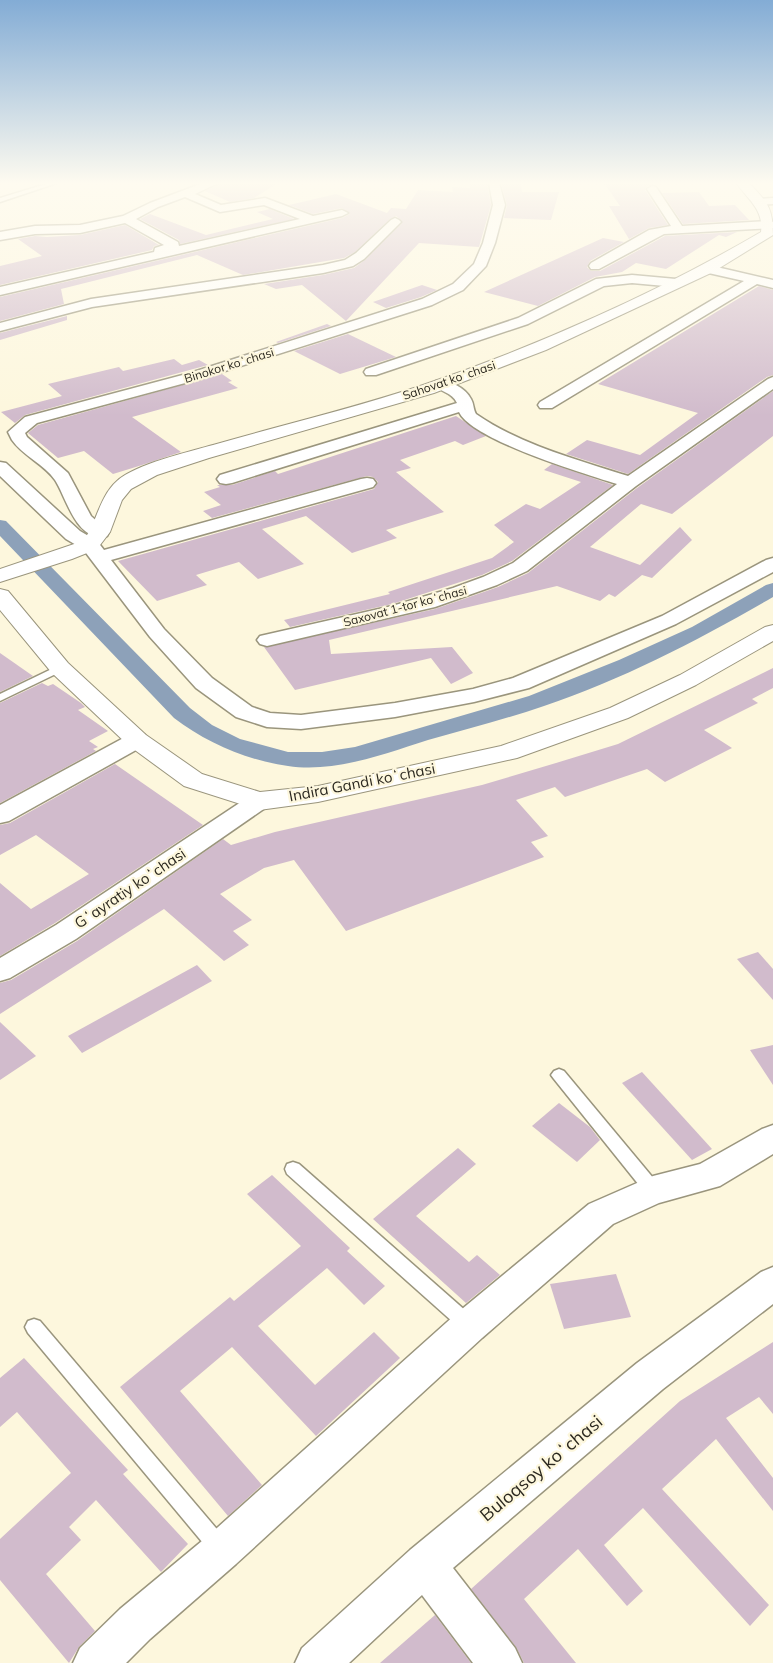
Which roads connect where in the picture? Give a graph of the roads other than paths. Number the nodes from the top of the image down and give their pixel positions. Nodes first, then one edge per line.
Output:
1 (117, 261) edge
2 (136, 261) edge
3 (352, 261) edge
4 (482, 261) edge
5 (604, 261) edge
6 (722, 261) edge
7 (595, 266) dead end
8 (708, 269) junction
9 (86, 272) junction
10 (755, 280) junction
11 (676, 283) junction
12 (773, 284) edge
13 (0, 291) edge
14 (0, 327) edge
15 (372, 372) dead end
16 (773, 382) edge
17 (441, 384) junction
18 (466, 404) junction
19 (546, 405) dead end
20 (0, 467) edge
21 (226, 480) dead end
22 (630, 482) junction
23 (367, 483) dead end
24 (97, 545) junction
25 (773, 564) edge
26 (4, 574) edge
27 (0, 596) edge
28 (773, 632) edge
29 (267, 640) dead end
30 (60, 668) junction
31 (0, 698) edge
32 (137, 740) junction
33 (258, 801) junction
34 (0, 815) edge
35 (0, 971) edge
36 (560, 1075) dead end
37 (773, 1138) edge
38 (293, 1169) dead end
39 (652, 1190) junction
40 (773, 1283) edge
41 (469, 1326) junction
42 (34, 1327) dead end
43 (222, 1550) junction
44 (426, 1565) junction
45 (95, 1663) edge
46 (317, 1663) edge
47 (500, 1663) edge

1 - 9 street
2 - 9 street
3 - 14 street
4 - 24 street, Binokor koʻchasi
5 - 7 street
6 - 8 street, Sahovat koʻchasi
8 - 10 street
8 - 11 street, Sahovat koʻchasi
9 - 13 street
10 - 12 street
10 - 19 street
11 - 15 street
11 - 17 street, Sahovat koʻchasi
16 - 22 street, Saxovat 1-tor koʻchasi
17 - 18 street
17 - 24 street, Sahovat koʻchasi
18 - 21 street
18 - 22 street
20 - 24 street
22 - 29 street, Saxovat 1-tor koʻchasi
23 - 24 street
24 - 25 street
24 - 26 street
27 - 30 street, Indira Gandi koʻchasi
28 - 33 street, Indira Gandi koʻchasi
30 - 31 lane
30 - 32 street, Indira Gandi koʻchasi
32 - 33 street, Indira Gandi koʻchasi
32 - 34 street
33 - 35 street, Gʻayratiy koʻchasi
36 - 39 lane
37 - 39 street
38 - 41 lane
39 - 41 street
40 - 44 street, Buloqsoy koʻchasi
41 - 43 street
42 - 43 lane
43 - 45 street
44 - 46 street, Buloqsoy koʻchasi
44 - 47 street

